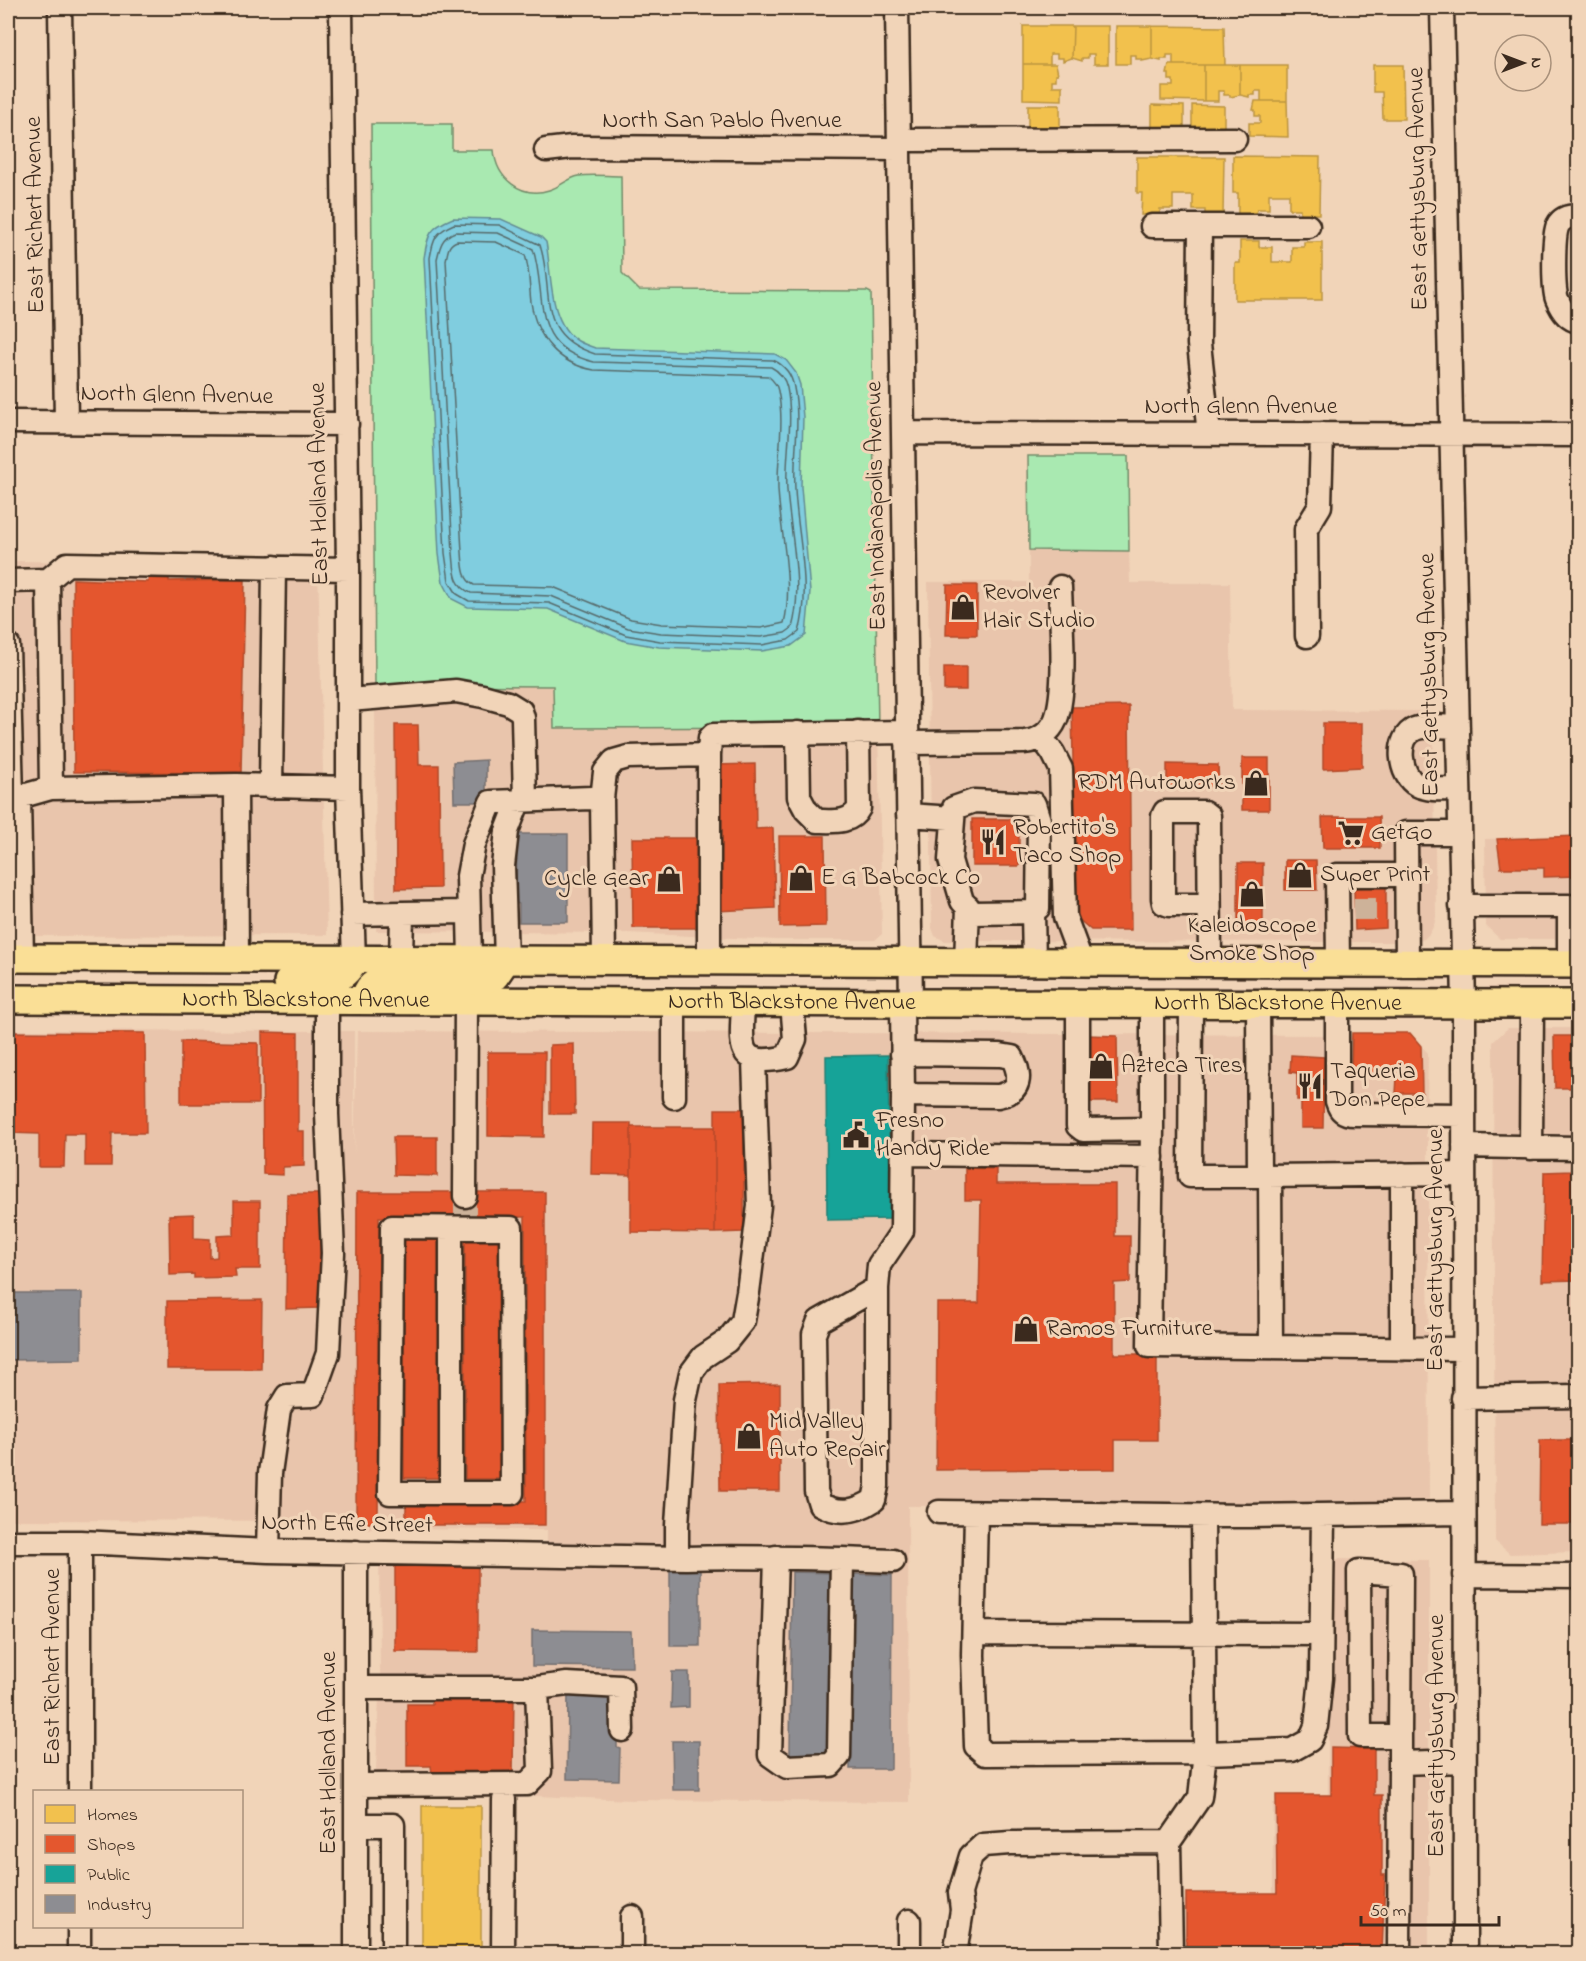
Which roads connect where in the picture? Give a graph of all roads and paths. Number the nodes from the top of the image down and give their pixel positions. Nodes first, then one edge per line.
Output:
1 (60, 8) edge
2 (341, 8) edge
3 (897, 8) edge
4 (1442, 8) edge
5 (1235, 139) dead end
6 (899, 145) junction
7 (546, 150) dead end
8 (1578, 216) edge
9 (1152, 226) dead end
10 (1200, 226) junction
11 (1308, 226) dead end
12 (1578, 321) edge
13 (8, 422) edge
14 (66, 422) junction
15 (347, 424) junction
16 (903, 433) junction
17 (1209, 434) junction
18 (1322, 434) junction
19 (1452, 434) junction
20 (1578, 435) edge
21 (274, 567) junction
22 (348, 569) junction
23 (48, 580) junction
24 (8, 581) edge
25 (1060, 587) dead end
26 (1307, 636) dead end
27 (48, 642) junction
28 (8, 645) edge
29 (349, 700) junction
30 (1458, 727) junction
31 (858, 732) junction
32 (798, 733) junction
33 (907, 737) junction
34 (1041, 737) junction
35 (709, 755) junction
36 (236, 786) junction
37 (271, 787) junction
38 (51, 788) junction
39 (348, 788) junction
40 (1459, 789) junction
41 (19, 797) junction
42 (602, 799) junction
43 (522, 800) junction
44 (908, 815) junction
45 (953, 818) junction
46 (1460, 833) junction
47 (1406, 875) junction
48 (1209, 905) dead end
49 (1461, 906) junction
50 (968, 907) junction
51 (469, 912) junction
52 (1033, 912) junction
53 (402, 913) junction
54 (352, 914) junction
55 (15, 958) edge
56 (237, 959) junction
57 (354, 960) junction
58 (401, 960) junction
59 (470, 960) junction
60 (506, 960) junction
61 (604, 961) junction
62 (709, 961) junction
63 (910, 962) junction
64 (966, 962) junction
65 (1035, 963) junction
66 (1082, 963) junction
67 (1210, 963) junction
68 (1338, 964) junction
69 (1407, 964) junction
70 (1463, 964) junction
71 (1574, 964) edge
72 (8, 999) edge
73 (208, 1000) junction
74 (327, 1000) junction
75 (366, 1000) junction
76 (466, 1001) junction
77 (674, 1002) junction
78 (743, 1003) junction
79 (792, 1003) junction
80 (906, 1003) junction
81 (1078, 1004) junction
82 (1152, 1004) junction
83 (1191, 1004) junction
84 (1258, 1004) junction
85 (1464, 1004) junction
86 (1532, 1004) junction
87 (1578, 1004) edge
88 (1337, 1005) junction
89 (902, 1054) junction
90 (754, 1060) junction
91 (903, 1095) junction
92 (674, 1097) dead end
93 (1464, 1115) junction
94 (1152, 1129) junction
95 (1464, 1146) junction
96 (1531, 1148) junction
97 (1578, 1148) edge
98 (903, 1154) junction
99 (1151, 1167) junction
100 (1402, 1174) junction
101 (1464, 1174) junction
102 (1190, 1176) junction
103 (1264, 1176) junction
104 (461, 1217) junction
105 (877, 1288) junction
106 (1271, 1347) junction
107 (1402, 1349) junction
108 (1464, 1349) junction
109 (1578, 1396) edge
110 (1463, 1398) junction
111 (451, 1493) junction
112 (939, 1512) dead end
113 (976, 1513) junction
114 (1464, 1513) junction
115 (1323, 1515) junction
116 (1203, 1516) junction
117 (8, 1542) edge
118 (80, 1542) junction
119 (268, 1551) junction
120 (356, 1552) junction
121 (776, 1557) junction
122 (682, 1558) junction
123 (842, 1559) junction
124 (893, 1561) dead end
125 (1464, 1575) junction
126 (1578, 1576) edge
127 (974, 1633) junction
128 (1203, 1634) junction
129 (1321, 1634) junction
130 (356, 1688) junction
131 (537, 1688) junction
132 (622, 1730) dead end
133 (1400, 1736) junction
134 (1205, 1753) junction
135 (1464, 1761) junction
136 (1400, 1763) junction
137 (356, 1785) junction
138 (80, 1790) edge
139 (504, 1800) dead end
140 (356, 1825) junction
141 (1169, 1842) junction
142 (393, 1873) junction
143 (356, 1874) junction
144 (355, 1914) junction
145 (393, 1914) junction
146 (632, 1917) dead end
147 (909, 1921) dead end
148 (80, 1928) edge
149 (80, 1953) edge
150 (356, 1953) edge
151 (393, 1953) edge
152 (503, 1953) edge
153 (632, 1953) edge
154 (909, 1953) edge
155 (955, 1953) edge
156 (1171, 1953) edge
157 (1399, 1953) edge
158 (1465, 1953) edge

1 - 14 street, East Richert Avenue
2 - 15 street, East Holland Avenue
3 - 6 street, East Indianapolis Avenue
4 - 19 street, East Gettysburg Avenue
5 - 6 street, North San Pablo Avenue
6 - 7 street, North San Pablo Avenue
6 - 16 street, East Indianapolis Avenue
8 - 12 street
9 - 10 street
10 - 11 street
10 - 17 street
13 - 14 street, North Glenn Avenue
14 - 15 street, North Glenn Avenue
15 - 22 street, East Holland Avenue
16 - 17 street, North Glenn Avenue
16 - 33 street, East Indianapolis Avenue
17 - 18 street, North Glenn Avenue
18 - 19 street, North Glenn Avenue
18 - 26 street
19 - 20 street, North Glenn Avenue
19 - 30 street, East Gettysburg Avenue
21 - 22 street
21 - 23 street
21 - 37 street
22 - 29 street, East Holland Avenue
23 - 24 street
23 - 27 street
25 - 34 street
27 - 28 street
27 - 38 street
28 - 41 street
29 - 39 street, East Holland Avenue
29 - 43 street
30 - 40 street, East Gettysburg Avenue
30 - 40 street
31 - 32 street
31 - 32 street
31 - 33 street
32 - 35 street
33 - 34 street
33 - 44 street, East Indianapolis Avenue
34 - 66 street
35 - 42 street
35 - 62 street
36 - 37 street
36 - 38 street
36 - 56 street
37 - 39 street
38 - 41 street
39 - 54 street, East Holland Avenue
40 - 46 street, East Gettysburg Avenue
41 - 55 street
42 - 43 street
42 - 61 street
43 - 51 street
43 - 60 street
44 - 45 street
44 - 63 street, East Indianapolis Avenue
45 - 50 street
45 - 52 street
46 - 47 street
46 - 49 street, East Gettysburg Avenue
47 - 68 street
47 - 69 street
48 - 67 street
49 - 70 street, East Gettysburg Avenue
49 - 71 street
50 - 52 street
50 - 64 street
51 - 53 street
51 - 59 street
52 - 65 street
53 - 54 street
53 - 58 street
54 - 57 street, East Holland Avenue
55 - 56 main road, North Blackstone Avenue
56 - 57 main road, North Blackstone Avenue
57 - 58 main road, North Blackstone Avenue
57 - 73 main road
58 - 59 main road, North Blackstone Avenue
59 - 60 main road, North Blackstone Avenue
60 - 61 main road, North Blackstone Avenue
60 - 75 main road
61 - 62 main road, North Blackstone Avenue
62 - 63 main road, North Blackstone Avenue
63 - 64 main road, North Blackstone Avenue
63 - 80 street, East Indianapolis Avenue
64 - 65 main road, North Blackstone Avenue
65 - 66 main road, North Blackstone Avenue
66 - 67 main road, North Blackstone Avenue
67 - 68 main road, North Blackstone Avenue
68 - 69 main road, North Blackstone Avenue
69 - 70 main road, North Blackstone Avenue
70 - 71 main road, North Blackstone Avenue
70 - 85 street, East Gettysburg Avenue
72 - 73 main road, North Blackstone Avenue
73 - 74 main road, North Blackstone Avenue
74 - 75 main road, North Blackstone Avenue
74 - 119 street
75 - 76 main road, North Blackstone Avenue
76 - 77 main road, North Blackstone Avenue
76 - 104 street
77 - 78 main road, North Blackstone Avenue
77 - 92 street
78 - 79 main road, North Blackstone Avenue
78 - 90 street
79 - 80 main road, North Blackstone Avenue
79 - 90 street
80 - 81 main road, North Blackstone Avenue
80 - 89 street, East Indianapolis Avenue
81 - 82 main road, North Blackstone Avenue
81 - 94 street
82 - 83 main road, North Blackstone Avenue
82 - 94 street
83 - 84 main road, North Blackstone Avenue
83 - 102 street
84 - 88 main road, North Blackstone Avenue
84 - 103 street
85 - 86 main road, North Blackstone Avenue
85 - 88 main road, North Blackstone Avenue
85 - 93 street, East Gettysburg Avenue
86 - 87 main road, North Blackstone Avenue
86 - 96 street
88 - 93 street
89 - 91 street, East Indianapolis Avenue
89 - 91 street
90 - 122 street
91 - 98 street, East Indianapolis Avenue
93 - 95 street, East Gettysburg Avenue
94 - 99 street
95 - 96 street
95 - 101 street, East Gettysburg Avenue
96 - 97 street
98 - 99 street
98 - 105 street, East Indianapolis Avenue
99 - 102 street
99 - 106 street
100 - 101 street
100 - 103 street
100 - 107 street
101 - 108 street, East Gettysburg Avenue
102 - 103 street
103 - 106 street
104 - 111 street
104 - 111 street
104 - 111 street
105 - 105 street, East Indianapolis Avenue
106 - 107 street
107 - 108 street
108 - 110 street, East Gettysburg Avenue
109 - 110 street
110 - 114 street, East Gettysburg Avenue
112 - 113 street
113 - 116 street
113 - 127 street
114 - 115 street
114 - 125 street, East Gettysburg Avenue
115 - 116 street
115 - 129 street
116 - 128 street
117 - 118 street, North Effie Street
118 - 119 street, North Effie Street
118 - 138 street, East Richert Avenue
119 - 120 street, North Effie Street
120 - 122 street, North Effie Street
120 - 130 street, East Holland Avenue
121 - 122 street, North Effie Street
121 - 123 street, North Effie Street
121 - 123 street
123 - 124 street, North Effie Street
125 - 126 street
125 - 135 street, East Gettysburg Avenue
127 - 128 street
127 - 134 street
128 - 129 street
128 - 134 street
129 - 134 street
130 - 131 street
130 - 137 street, East Holland Avenue
131 - 132 street
131 - 137 street
133 - 133 street
133 - 136 street
134 - 141 street
135 - 136 street
135 - 158 street, East Gettysburg Avenue
136 - 157 street
137 - 140 street, East Holland Avenue
139 - 152 street
140 - 142 street
140 - 143 street, East Holland Avenue
141 - 155 street
141 - 156 street
142 - 143 street
142 - 145 street
143 - 144 street, East Holland Avenue
144 - 145 street
144 - 150 street, East Holland Avenue
145 - 151 street
146 - 153 street
147 - 154 street
148 - 149 street

